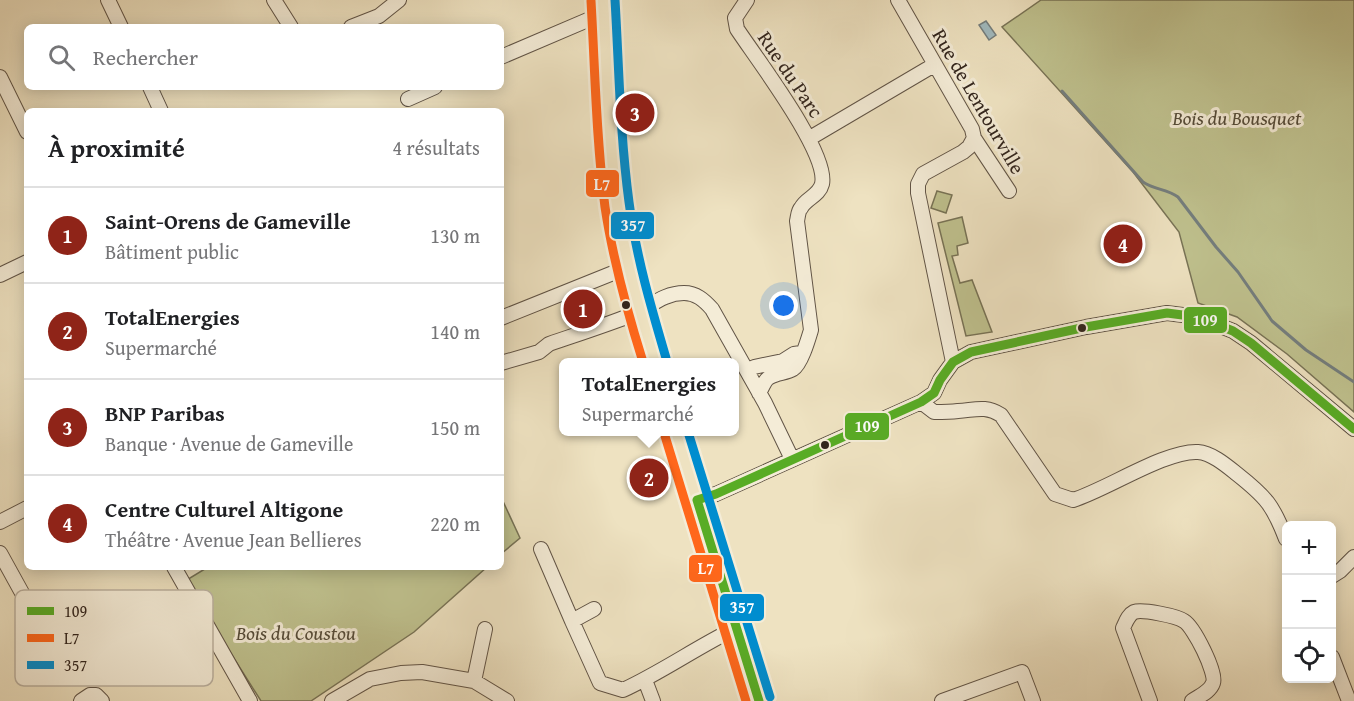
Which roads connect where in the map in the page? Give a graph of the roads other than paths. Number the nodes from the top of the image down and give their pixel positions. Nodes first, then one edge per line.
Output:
1 (108, 0) edge
2 (274, 0) edge
3 (399, 0) edge
4 (747, 0) edge
5 (898, 0) edge
6 (604, 7) edge
7 (120, 24) edge
8 (289, 24) edge
9 (359, 24) edge
10 (504, 56) edge
11 (934, 65) junction
12 (0, 77) edge
13 (151, 90) edge
14 (428, 90) edge
15 (408, 99) dead end
16 (160, 108) edge
17 (24, 126) edge
18 (810, 138) junction
19 (974, 138) junction
20 (1009, 191) dead end
21 (24, 263) edge
22 (628, 267) junction
23 (0, 274) edge
24 (640, 311) junction
25 (504, 317) edge
26 (801, 353) junction
27 (654, 358) edge
28 (740, 358) junction
29 (504, 362) edge
30 (953, 362) junction
31 (754, 367) junction
32 (769, 377) junction
33 (759, 393) junction
34 (934, 393) junction
35 (921, 402) junction
36 (948, 412) junction
37 (1354, 429) edge
38 (677, 436) edge
39 (792, 459) junction
40 (697, 500) junction
41 (24, 509) edge
42 (0, 522) edge
43 (1282, 526) edge
44 (542, 549) dead end
45 (0, 553) edge
46 (1354, 557) edge
47 (176, 570) edge
48 (1334, 575) edge
49 (20, 590) edge
50 (187, 590) edge
51 (594, 609) dead end
52 (572, 621) junction
53 (736, 628) junction
54 (485, 629) dead end
55 (213, 636) edge
56 (1336, 667) edge
57 (645, 680) junction
58 (474, 681) junction
59 (350, 697) edge
60 (81, 701) edge
61 (102, 701) edge
62 (250, 701) edge
63 (332, 701) edge
64 (507, 701) edge
65 (653, 701) edge
66 (759, 701) edge
67 (942, 701) edge
68 (1033, 701) edge
69 (1150, 701) edge
70 (1192, 701) edge
71 (1349, 701) edge

1 - 7 street
2 - 8 street
3 - 9 street
4 - 18 street, Rue du Parc
5 - 11 street, Rue de Lentourville
6 - 10 street
6 - 22 main road
11 - 18 street, Rue du Parc
11 - 19 street, Rue de Lentourville
12 - 17 street
13 - 16 street
14 - 15 street
18 - 26 street
19 - 20 street, Rue de Lentourville
19 - 30 street
21 - 23 street
22 - 24 main road
22 - 25 street
24 - 27 main road
24 - 28 street
24 - 29 street
26 - 31 street
26 - 32 street
28 - 31 street
28 - 33 street
30 - 34 street
30 - 37 street
31 - 32 street
32 - 33 street
33 - 39 street
34 - 35 street
34 - 36 street
35 - 36 street
35 - 39 street
36 - 43 street
38 - 40 main road
39 - 40 street
40 - 53 main road
41 - 42 street
44 - 52 street
45 - 49 street
46 - 48 street
47 - 50 street
51 - 52 street
52 - 57 street
53 - 57 street
53 - 66 main road
54 - 58 street
55 - 62 street
56 - 71 street
57 - 65 street
58 - 59 street
58 - 64 street
59 - 63 street
60 - 61 street
67 - 68 street
69 - 70 street

